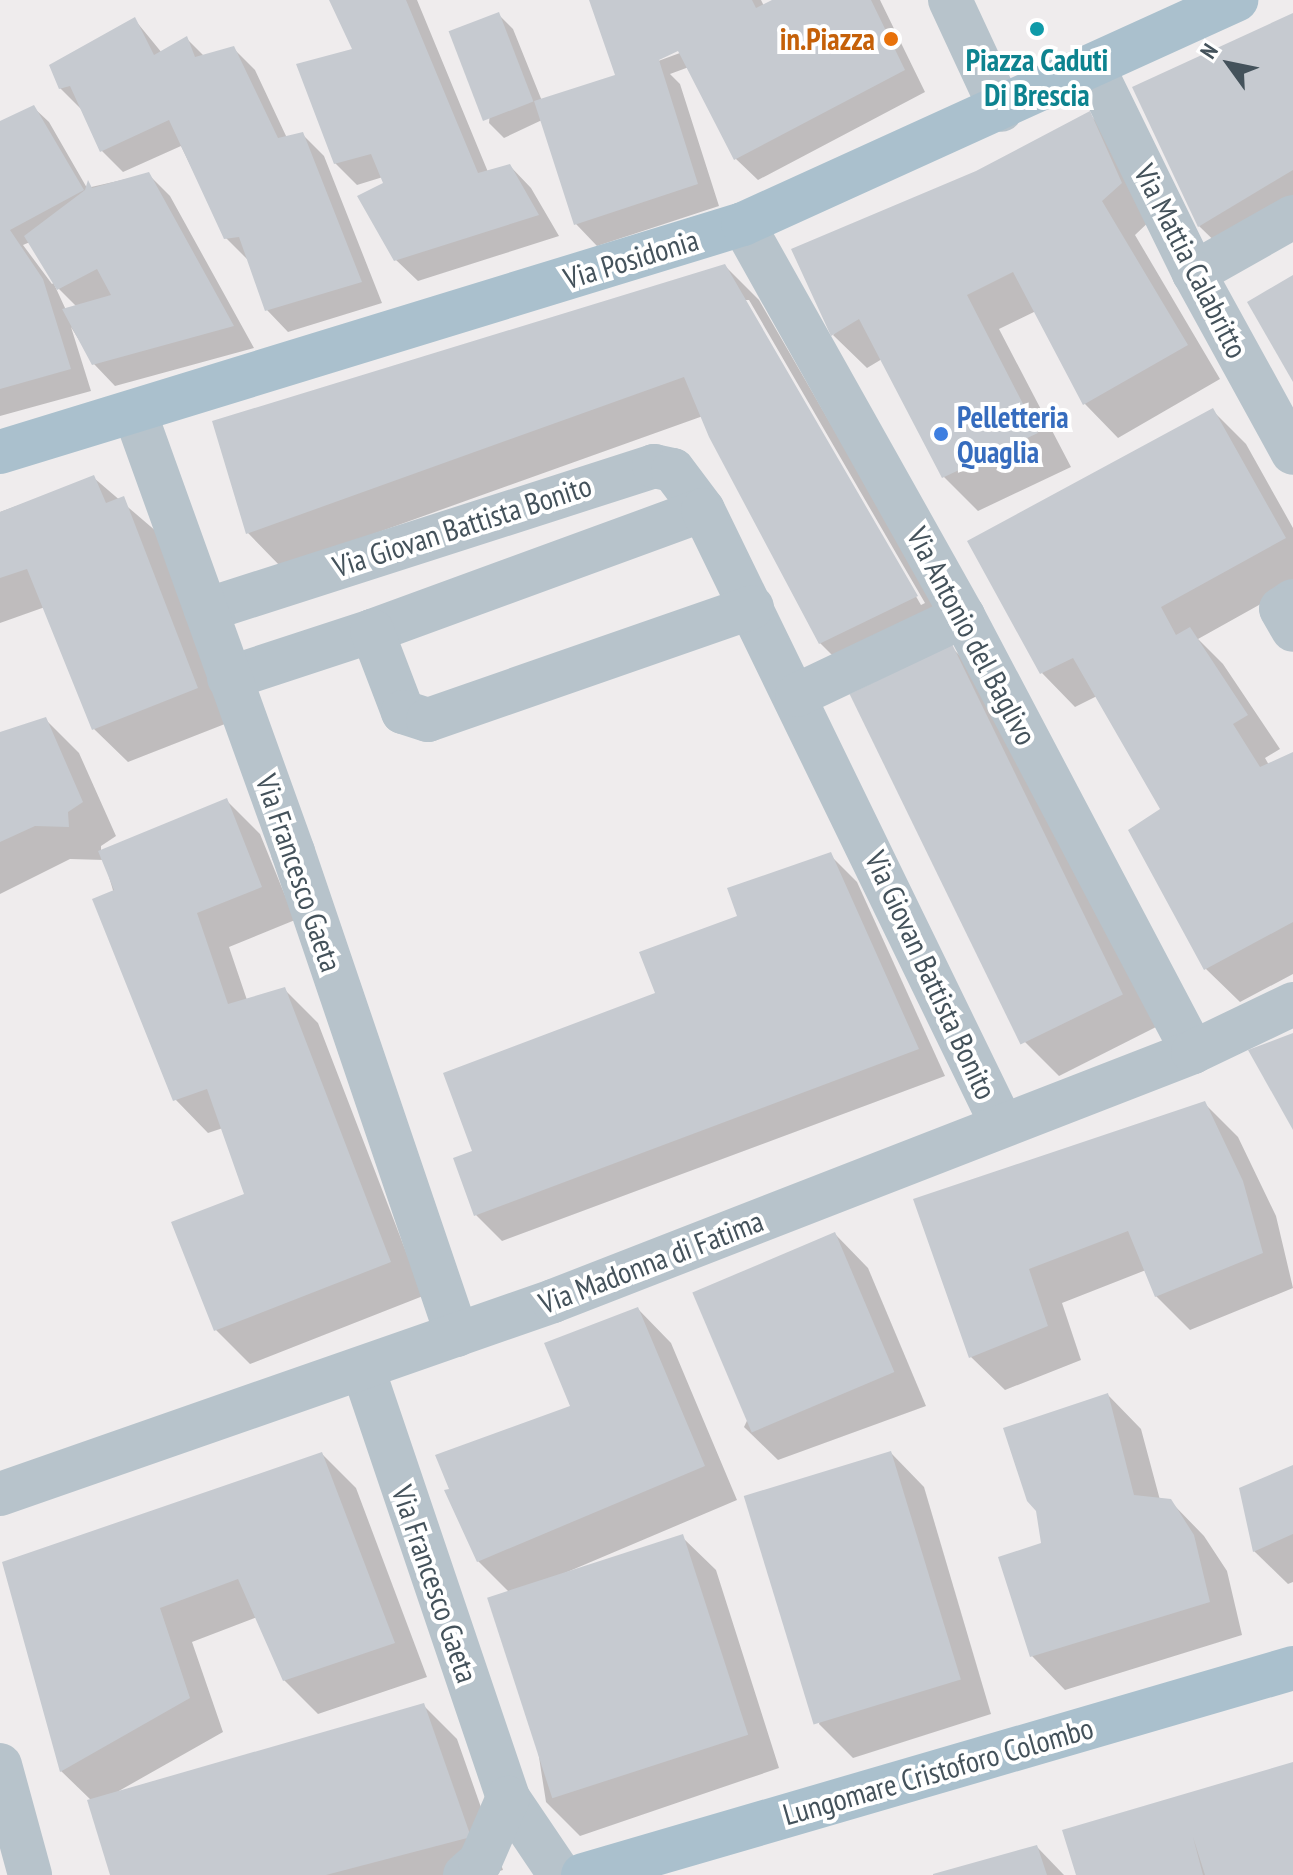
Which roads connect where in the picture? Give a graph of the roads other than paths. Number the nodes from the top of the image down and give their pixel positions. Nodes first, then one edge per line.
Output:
1 (950, 0) edge
2 (1236, 0) edge
3 (1093, 67) junction
4 (1001, 110) junction
5 (1293, 217) edge
6 (743, 224) junction
7 (1194, 273) junction
8 (135, 413) junction
9 (0, 452) edge
10 (1293, 453) edge
11 (703, 510) junction
12 (1293, 601) edge
13 (752, 607) junction
14 (206, 610) junction
15 (963, 616) junction
16 (1293, 630) edge
17 (372, 631) junction
18 (229, 678) junction
19 (797, 695) junction
20 (1293, 1004) edge
21 (1193, 1052) junction
22 (1002, 1125) junction
23 (457, 1335) junction
24 (363, 1369) junction
25 (0, 1494) edge
26 (1293, 1668) edge
27 (0, 1765) edge
28 (508, 1798) junction
29 (30, 1875) edge
30 (466, 1875) edge
31 (560, 1875) edge
32 (583, 1875) edge

1 - 4 street
2 - 3 main road, Via Posidonia
3 - 4 main road, Via Posidonia
3 - 7 street, Via Mattia Calabritto
4 - 6 main road, Via Posidonia
5 - 7 street
6 - 8 main road, Via Posidonia
6 - 15 street, Via Antonio del Baglivo
7 - 10 street, Via Mattia Calabritto
8 - 9 main road, Via Posidonia
8 - 14 street, Via Francesco Gaeta
11 - 13 street, Via Giovan Battista Bonito
11 - 14 street, Via Giovan Battista Bonito
11 - 17 street, Via Giovan Battista Bonito
12 - 16 street
13 - 17 street
13 - 19 street, Via Giovan Battista Bonito
14 - 18 street, Via Francesco Gaeta
15 - 19 street
15 - 21 street, Via Antonio del Baglivo
17 - 18 street, Via Giovan Battista Bonito
18 - 23 street, Via Francesco Gaeta
19 - 22 street, Via Giovan Battista Bonito
20 - 21 street, Via Madonna di Fatima
21 - 22 street, Via Madonna di Fatima
22 - 23 street, Via Madonna di Fatima
23 - 24 street, Via Madonna di Fatima
24 - 25 street, Via Madonna di Fatima
24 - 28 street, Via Francesco Gaeta
26 - 32 main road, Lungomare Cristoforo Colombo
27 - 29 street
28 - 30 street
28 - 31 street, Via Francesco Gaeta

